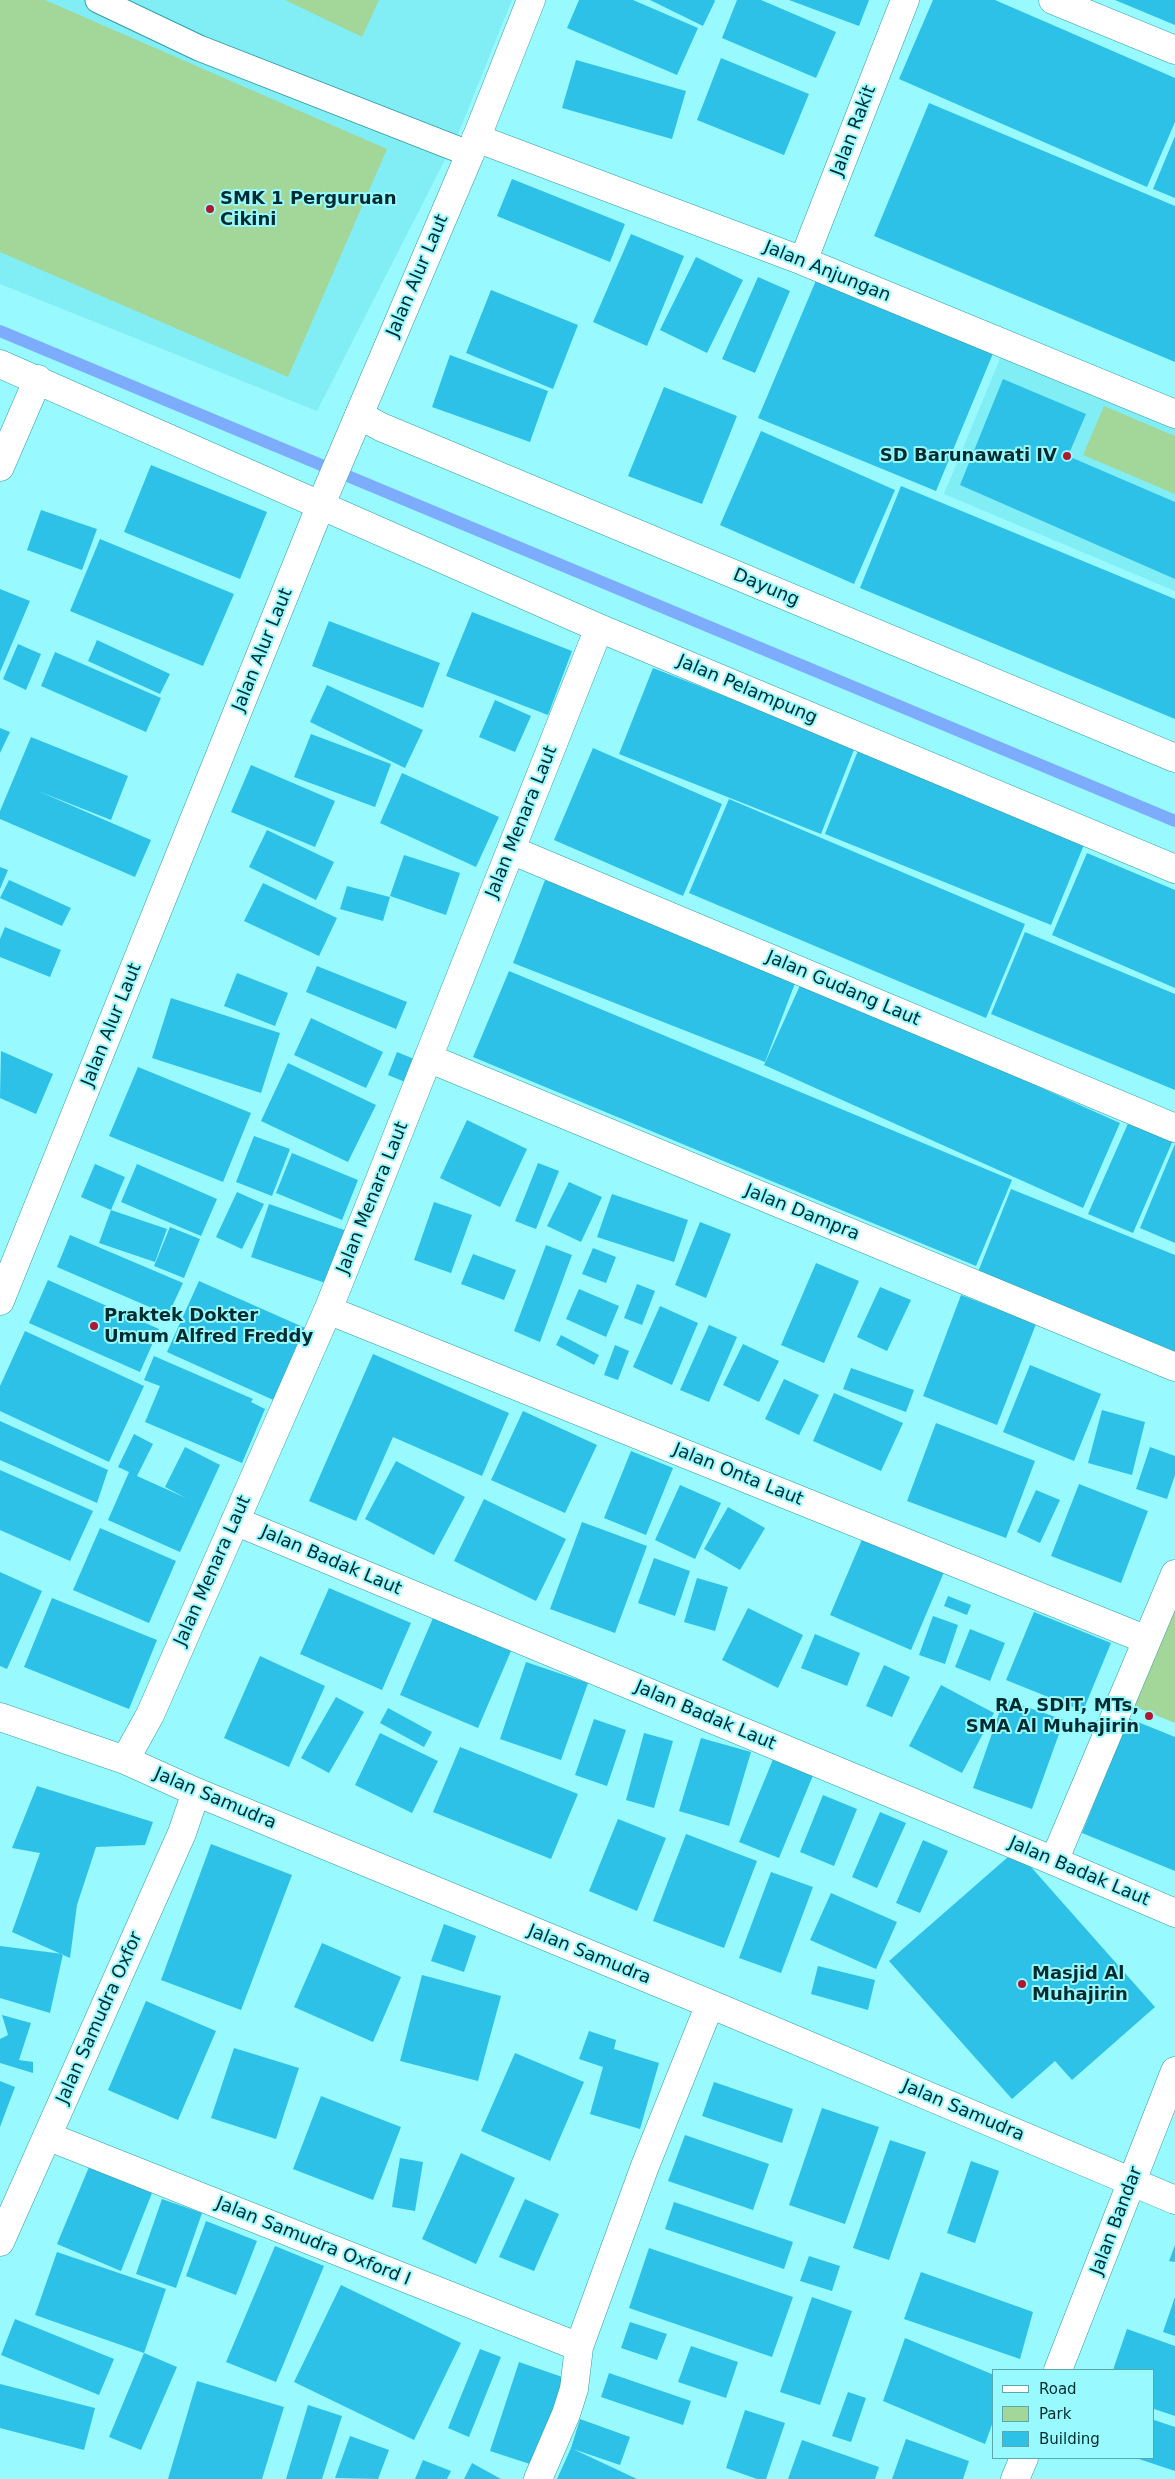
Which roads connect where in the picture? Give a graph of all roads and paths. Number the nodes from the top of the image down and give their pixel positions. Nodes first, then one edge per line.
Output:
1 (98, 0) edge
2 (531, 0) edge
3 (906, 0) edge
4 (1053, 0) edge
5 (1175, 50) edge
6 (473, 146) junction
7 (803, 261) junction
8 (0, 364) edge
9 (38, 379) junction
10 (1175, 414) edge
11 (356, 421) junction
12 (0, 467) edge
13 (322, 504) junction
14 (599, 628) junction
15 (1175, 758) edge
16 (511, 850) junction
17 (1175, 869) edge
18 (428, 1058) junction
19 (1175, 1128) edge
20 (0, 1301) edge
21 (328, 1310) junction
22 (1175, 1367) edge
23 (235, 1521) junction
24 (1175, 1574) edge
25 (1147, 1640) junction
26 (0, 1717) edge
27 (125, 1760) junction
28 (196, 1792) junction
29 (1054, 1861) junction
30 (1175, 1913) edge
31 (710, 2004) junction
32 (1175, 2071) edge
33 (47, 2136) junction
34 (1132, 2183) junction
35 (1175, 2200) edge
36 (0, 2242) edge
37 (579, 2347) junction
38 (1058, 2369) edge
39 (1024, 2459) edge
40 (538, 2479) edge
41 (1015, 2479) edge

1 - 6 lane
2 - 6 street, Jalan Alur Laut
3 - 7 street, Jalan Rakit
4 - 5 street
6 - 7 street, Jalan Anjungan
6 - 11 street, Jalan Alur Laut
7 - 10 street, Jalan Anjungan
8 - 9 street, Jalan Pelampung
9 - 12 street
9 - 13 street, Jalan Pelampung
11 - 13 street, Jalan Alur Laut
11 - 15 street, Dayung
13 - 14 street, Jalan Pelampung
13 - 20 street, Jalan Alur Laut
14 - 16 street, Jalan Menara Laut
14 - 17 street, Jalan Pelampung
16 - 18 street, Jalan Menara Laut
16 - 19 street, Jalan Gudang Laut
18 - 21 street, Jalan Menara Laut
18 - 22 street, Jalan Dampra
21 - 23 street, Jalan Menara Laut
21 - 25 street, Jalan Onta Laut
23 - 27 street, Jalan Menara Laut
23 - 29 street, Jalan Badak Laut
24 - 25 street
25 - 29 street
26 - 27 street, Jalan Samudra
27 - 28 street, Jalan Samudra
28 - 31 street, Jalan Samudra
28 - 33 street, Jalan Samudra Oxfor
29 - 30 street, Jalan Badak Laut
31 - 34 street, Jalan Samudra
31 - 37 street
32 - 34 street, Jalan Bandar
33 - 36 street, Jalan Samudra Oxfor
33 - 37 street, Jalan Samudra Oxford I
34 - 35 street, Jalan Samudra
34 - 38 street, Jalan Bandar
37 - 40 street
39 - 41 street

